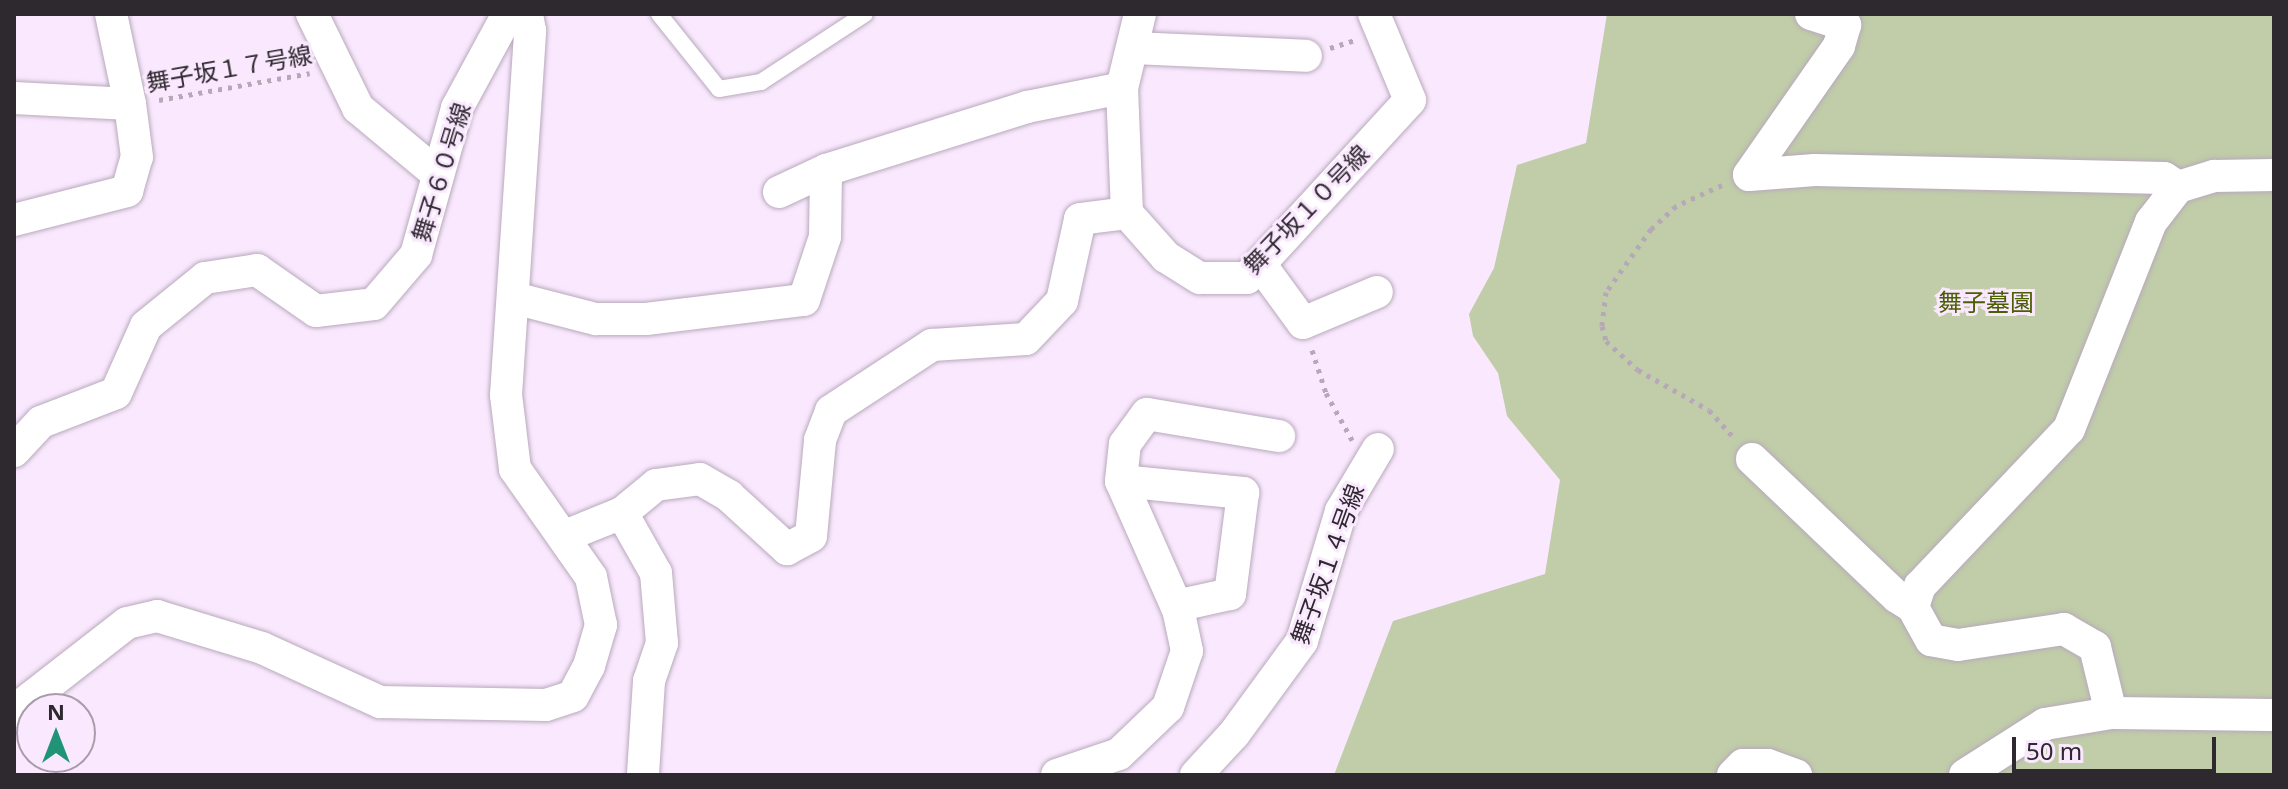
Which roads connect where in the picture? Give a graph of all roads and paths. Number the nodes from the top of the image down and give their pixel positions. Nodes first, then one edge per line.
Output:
1 (111, 14) edge
2 (312, 14) edge
3 (508, 14) edge
4 (527, 14) edge
5 (659, 14) edge
6 (865, 14) edge
7 (1140, 14) edge
8 (1811, 14) edge
9 (1378, 22) edge
10 (1133, 48) junction
11 (1306, 56) joint
12 (334, 68) junction
13 (1122, 88) junction
14 (14, 98) edge
15 (130, 104) junction
16 (826, 170) junction
17 (436, 173) junction
18 (1750, 175) junction
19 (2274, 175) edge
20 (2178, 187) junction
21 (779, 192) dead end
22 (1127, 213) junction
23 (14, 220) edge
24 (1260, 264) junction
25 (1377, 292) dead end
26 (514, 298) junction
27 (1303, 323) junction
28 (1279, 436) dead end
29 (14, 451) edge
30 (1372, 456) joint
31 (1752, 459) joint
32 (1121, 481) junction
33 (622, 513) junction
34 (565, 536) junction
35 (1176, 606) junction
36 (1913, 607) junction
37 (14, 711) edge
38 (2111, 713) junction
39 (2274, 715) edge
40 (643, 775) edge
41 (1057, 775) edge
42 (1196, 775) edge
43 (1733, 775) edge
44 (1796, 775) edge
45 (1965, 775) edge

1 - 15 street
2 - 12 street
3 - 17 street, 舞子６０号線
4 - 26 street
5 - 6 lane
7 - 10 street
8 - 18 street
9 - 11 path
9 - 24 street, 舞子坂１０号線
10 - 11 street
10 - 13 street
12 - 15 path, 舞子坂１７号線
12 - 17 street
13 - 16 street
13 - 22 street
14 - 15 street
15 - 23 street
16 - 21 street
16 - 26 street
17 - 29 street, 舞子６０号線
18 - 20 street
18 - 31 path
19 - 20 street
20 - 36 street
22 - 24 street, 舞子坂１０号線
22 - 33 street
24 - 27 street
25 - 27 street
26 - 34 street
27 - 30 path, 舞子坂１４号線
28 - 32 street
30 - 42 street, 舞子坂１４号線
31 - 36 street
32 - 35 street
32 - 35 street
33 - 34 street
33 - 40 street
34 - 37 street
35 - 41 street
36 - 38 street
38 - 39 street
38 - 45 street
43 - 44 street

